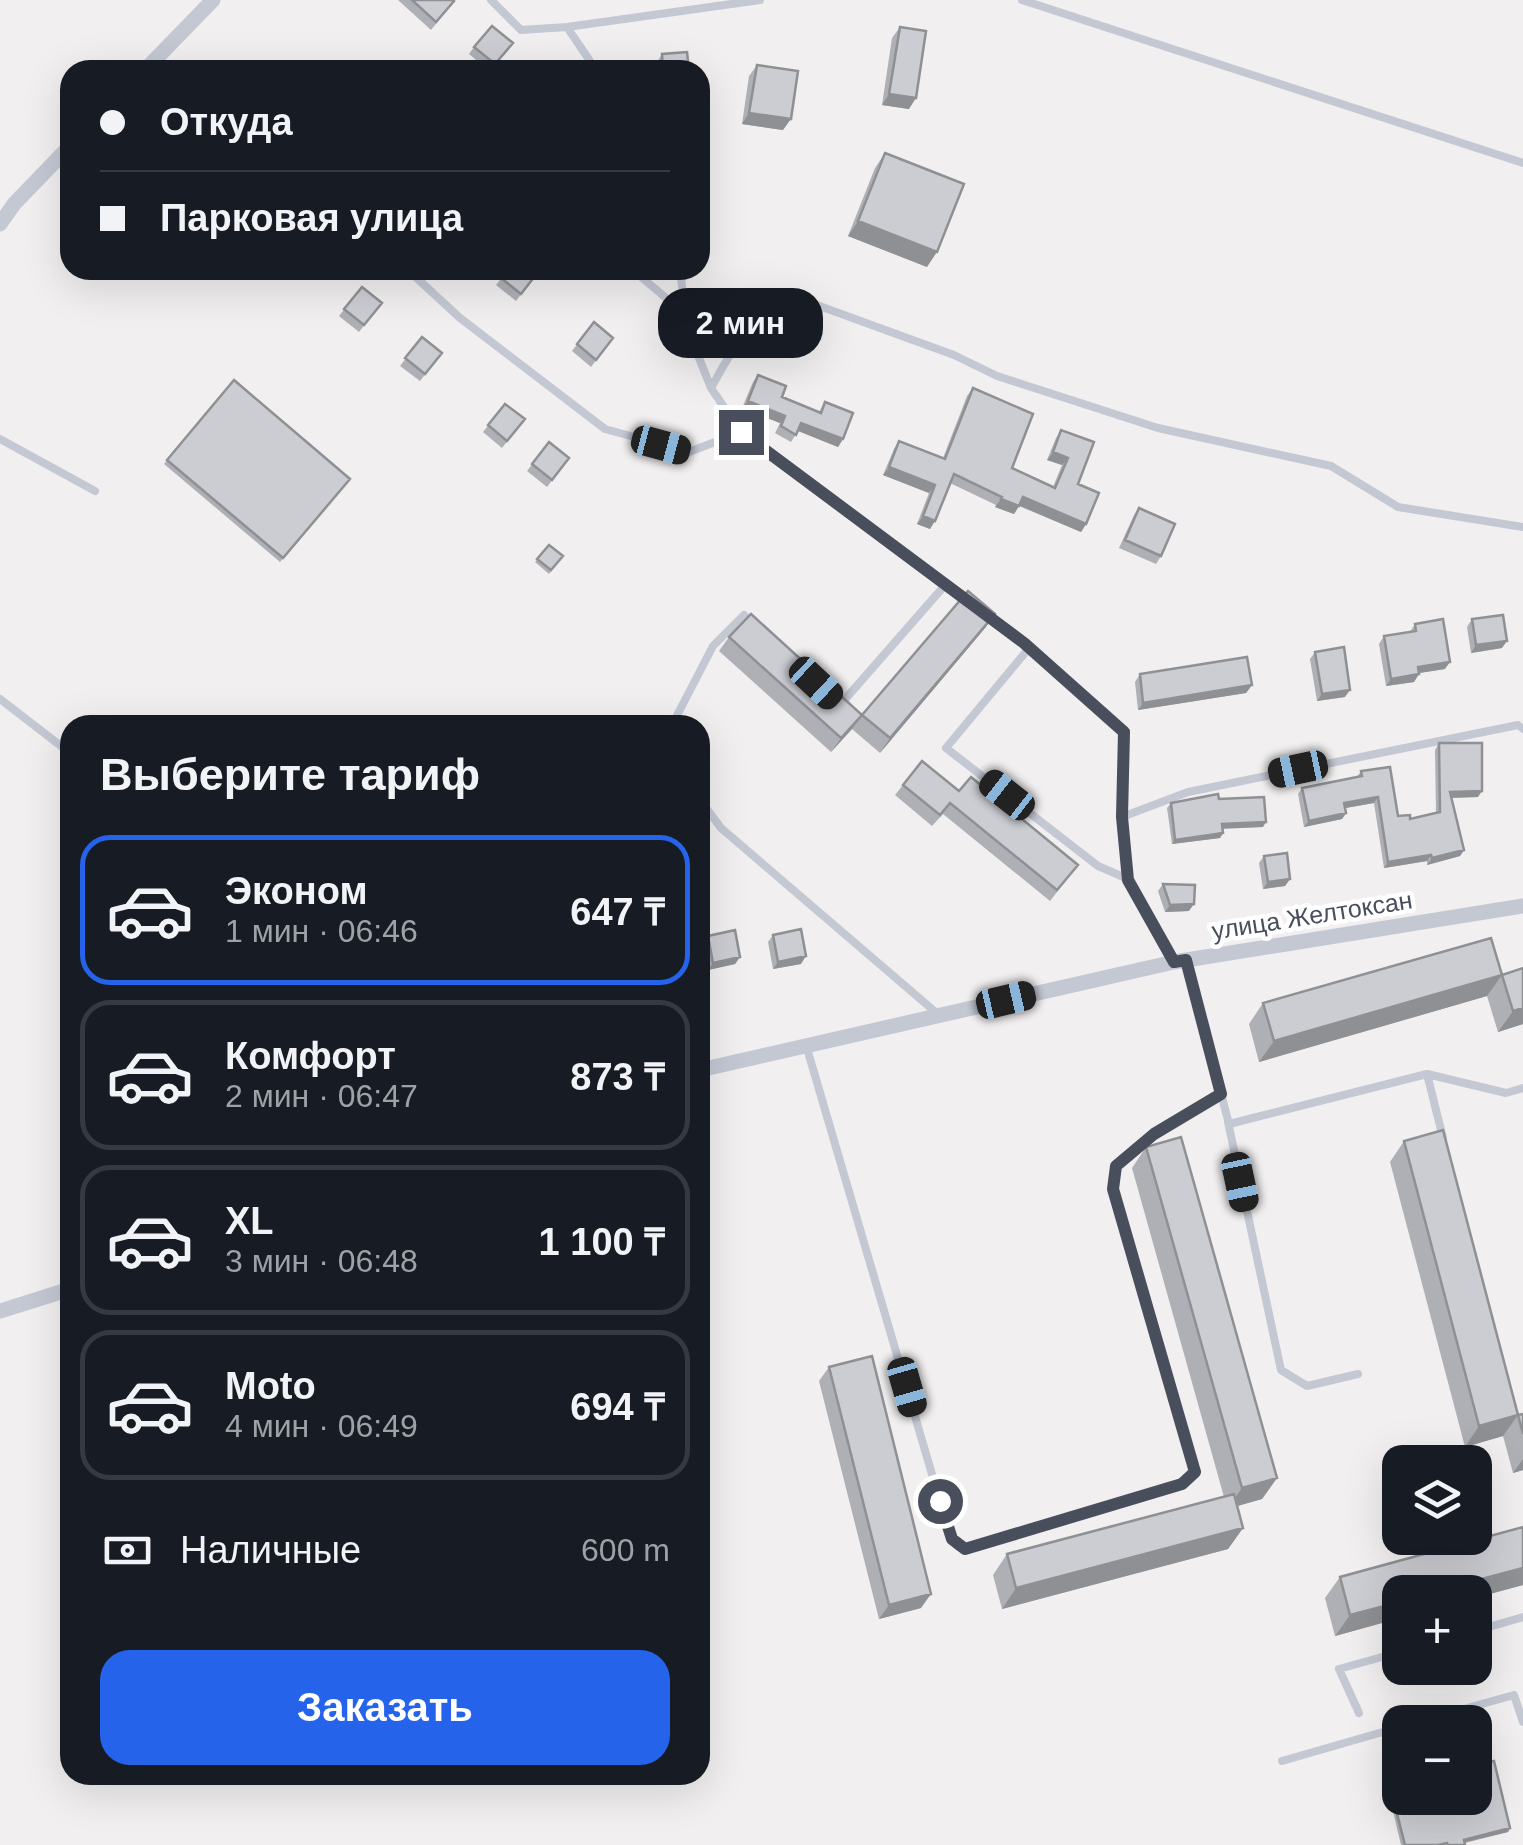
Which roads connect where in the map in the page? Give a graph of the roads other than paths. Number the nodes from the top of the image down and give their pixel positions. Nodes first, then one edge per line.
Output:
1 (213, 0) edge
2 (491, 0) edge
3 (760, 0) edge
4 (1022, 0) edge
5 (567, 27) junction
6 (154, 60) edge
7 (589, 60) edge
8 (60, 156) edge
9 (1523, 163) edge
10 (0, 224) edge
11 (419, 280) edge
12 (645, 280) edge
13 (681, 280) edge
14 (685, 314) junction
15 (711, 388) junction
16 (741, 432) junction
17 (0, 439) edge
18 (96, 491) dead end
19 (1523, 527) edge
20 (946, 584) junction
21 (758, 628) edge
22 (1030, 648) junction
23 (826, 692) edge
24 (0, 698) edge
25 (677, 715) edge
26 (1523, 729) edge
27 (60, 744) edge
28 (710, 813) edge
29 (1122, 817) junction
30 (1128, 880) junction
31 (1523, 906) edge
32 (1180, 961) junction
33 (938, 1015) junction
34 (806, 1045) junction
35 (710, 1068) edge
36 (1427, 1074) junction
37 (1523, 1088) edge
38 (1221, 1094) junction
39 (1224, 1108) junction
40 (1446, 1151) edge
41 (60, 1292) edge
42 (0, 1310) edge
43 (1358, 1374) dead end
44 (1523, 1617) edge
45 (1492, 1626) edge
46 (1382, 1657) edge
47 (1478, 1705) edge
48 (1359, 1714) dead end
49 (1523, 1722) edge
50 (1382, 1733) edge
51 (1282, 1761) dead end

1 - 6 street
2 - 5 lane
3 - 5 lane
4 - 9 lane
5 - 7 lane
8 - 10 street
11 - 16 lane
12 - 14 lane
13 - 14 lane
14 - 15 lane
15 - 16 lane
15 - 19 lane
16 - 20 lane
17 - 18 lane
20 - 22 lane
20 - 23 lane
21 - 25 lane
22 - 29 lane
22 - 30 lane
24 - 27 lane
26 - 29 lane
28 - 33 lane
29 - 30 lane
30 - 32 lane
31 - 32 street, улица Желтоксан
32 - 33 street, улица Желтоксан
32 - 38 lane
33 - 34 street, улица Желтоксан
34 - 35 street, улица Желтоксан
34 - 38 lane
36 - 37 lane
36 - 39 lane
36 - 40 lane
38 - 39 lane
39 - 43 lane
41 - 42 street
44 - 45 lane
46 - 48 lane
47 - 49 lane
50 - 51 lane

